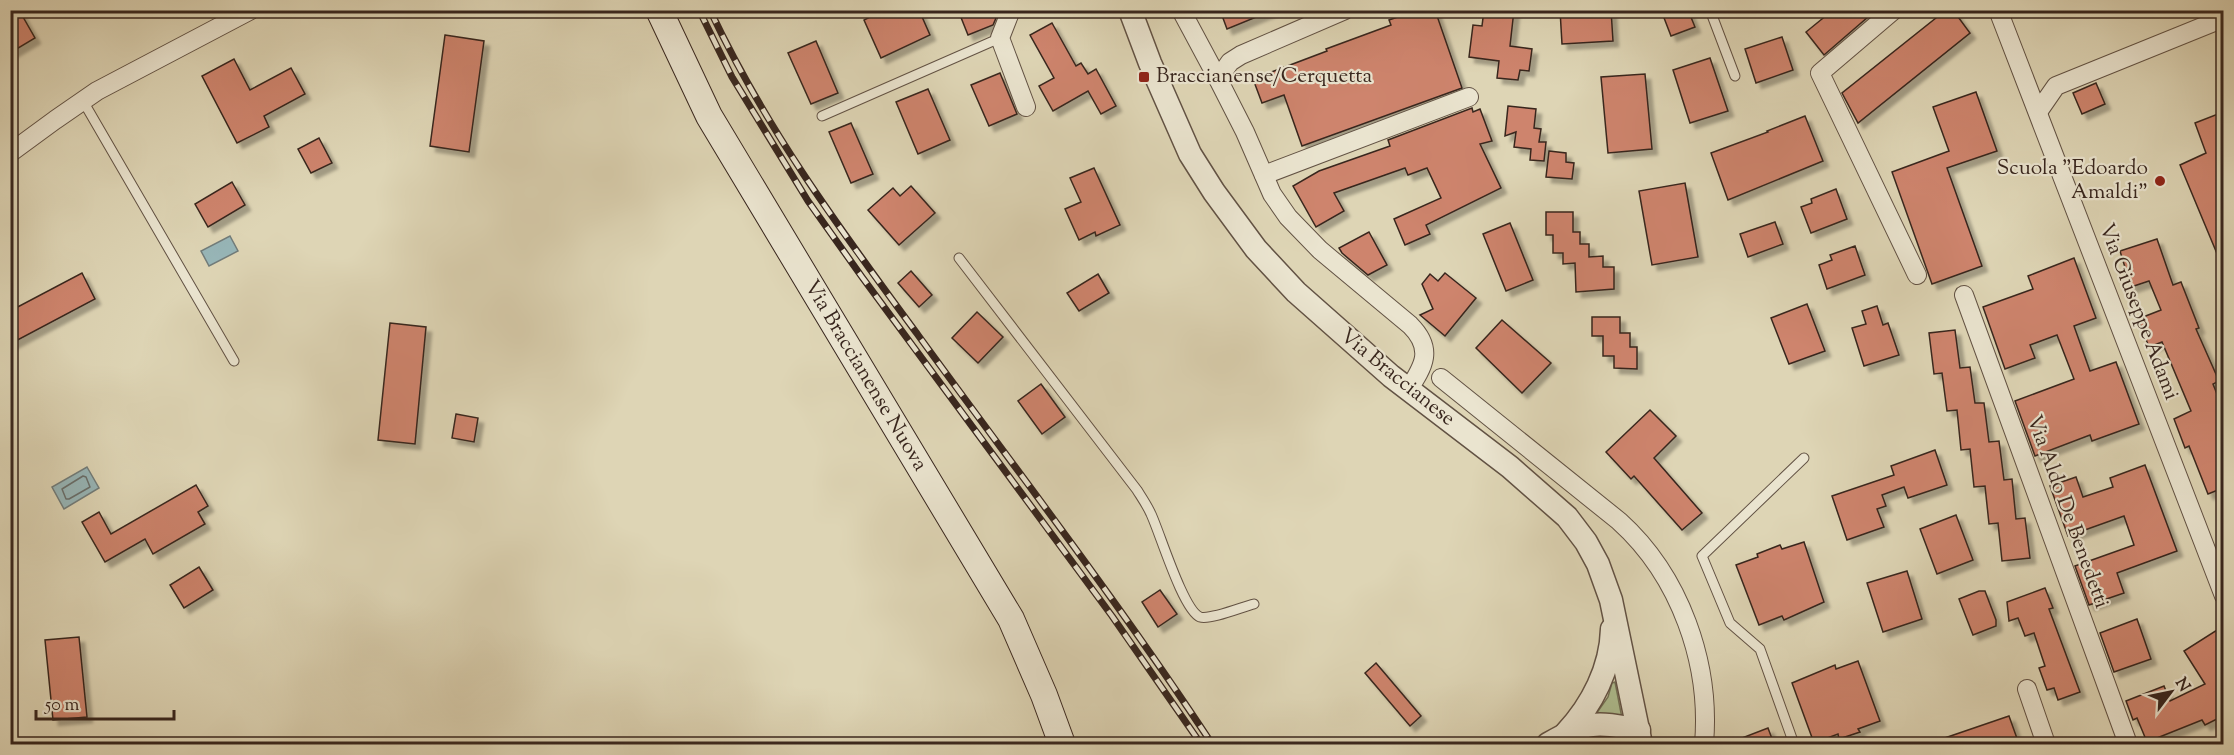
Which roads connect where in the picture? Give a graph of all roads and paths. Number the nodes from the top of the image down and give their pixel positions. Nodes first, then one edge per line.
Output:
1 (251, 10) edge
2 (659, 10) edge
3 (1011, 10) edge
4 (1130, 10) edge
5 (1181, 10) edge
6 (1345, 10) edge
7 (1710, 10) edge
8 (1894, 10) edge
9 (1998, 10) edge
10 (2223, 18) edge
11 (1000, 38) junction
12 (1735, 76) dead end
13 (1218, 79) junction
14 (1469, 97) dead end
15 (82, 101) junction
16 (1026, 107) dead end
17 (2038, 112) junction
18 (822, 116) dead end
19 (10, 153) edge
20 (1264, 175) junction
21 (959, 258) dead end
22 (1917, 275) dead end
23 (1964, 295) dead end
24 (234, 361) dead end
25 (1424, 363) junction
26 (1441, 378) junction
27 (1408, 390) junction
28 (1427, 404) junction
29 (1804, 458) dead end
30 (2223, 596) edge
31 (1611, 600) junction
32 (1254, 604) dead end
33 (2027, 689) dead end
34 (1640, 737) edge
35 (1557, 739) edge
36 (1062, 744) edge
37 (1616, 744) edge
38 (1704, 744) edge
39 (1794, 744) edge
40 (2046, 744) edge
41 (2128, 744) edge

1 - 15 street
2 - 36 main road, Via Braccianense Nuova
3 - 11 street
4 - 27 street, Via Braccianese
5 - 13 street
6 - 13 street
7 - 12 lane
8 - 22 street
9 - 17 street, Via Giuseppe Adami
10 - 17 street
11 - 16 street
11 - 18 lane
13 - 20 street
14 - 20 street
15 - 19 street
15 - 24 lane
17 - 30 street, Via Giuseppe Adami
20 - 25 street
21 - 32 lane
23 - 41 street, Via Aldo De Benedetti
25 - 26 street
25 - 27 street
26 - 28 street
26 - 38 street
27 - 28 street, Via Braccianese
28 - 31 street, Via Braccianese
29 - 39 lane
31 - 34 street, Via Braccianese
31 - 35 street
33 - 40 street
34 - 35 street
34 - 37 street

